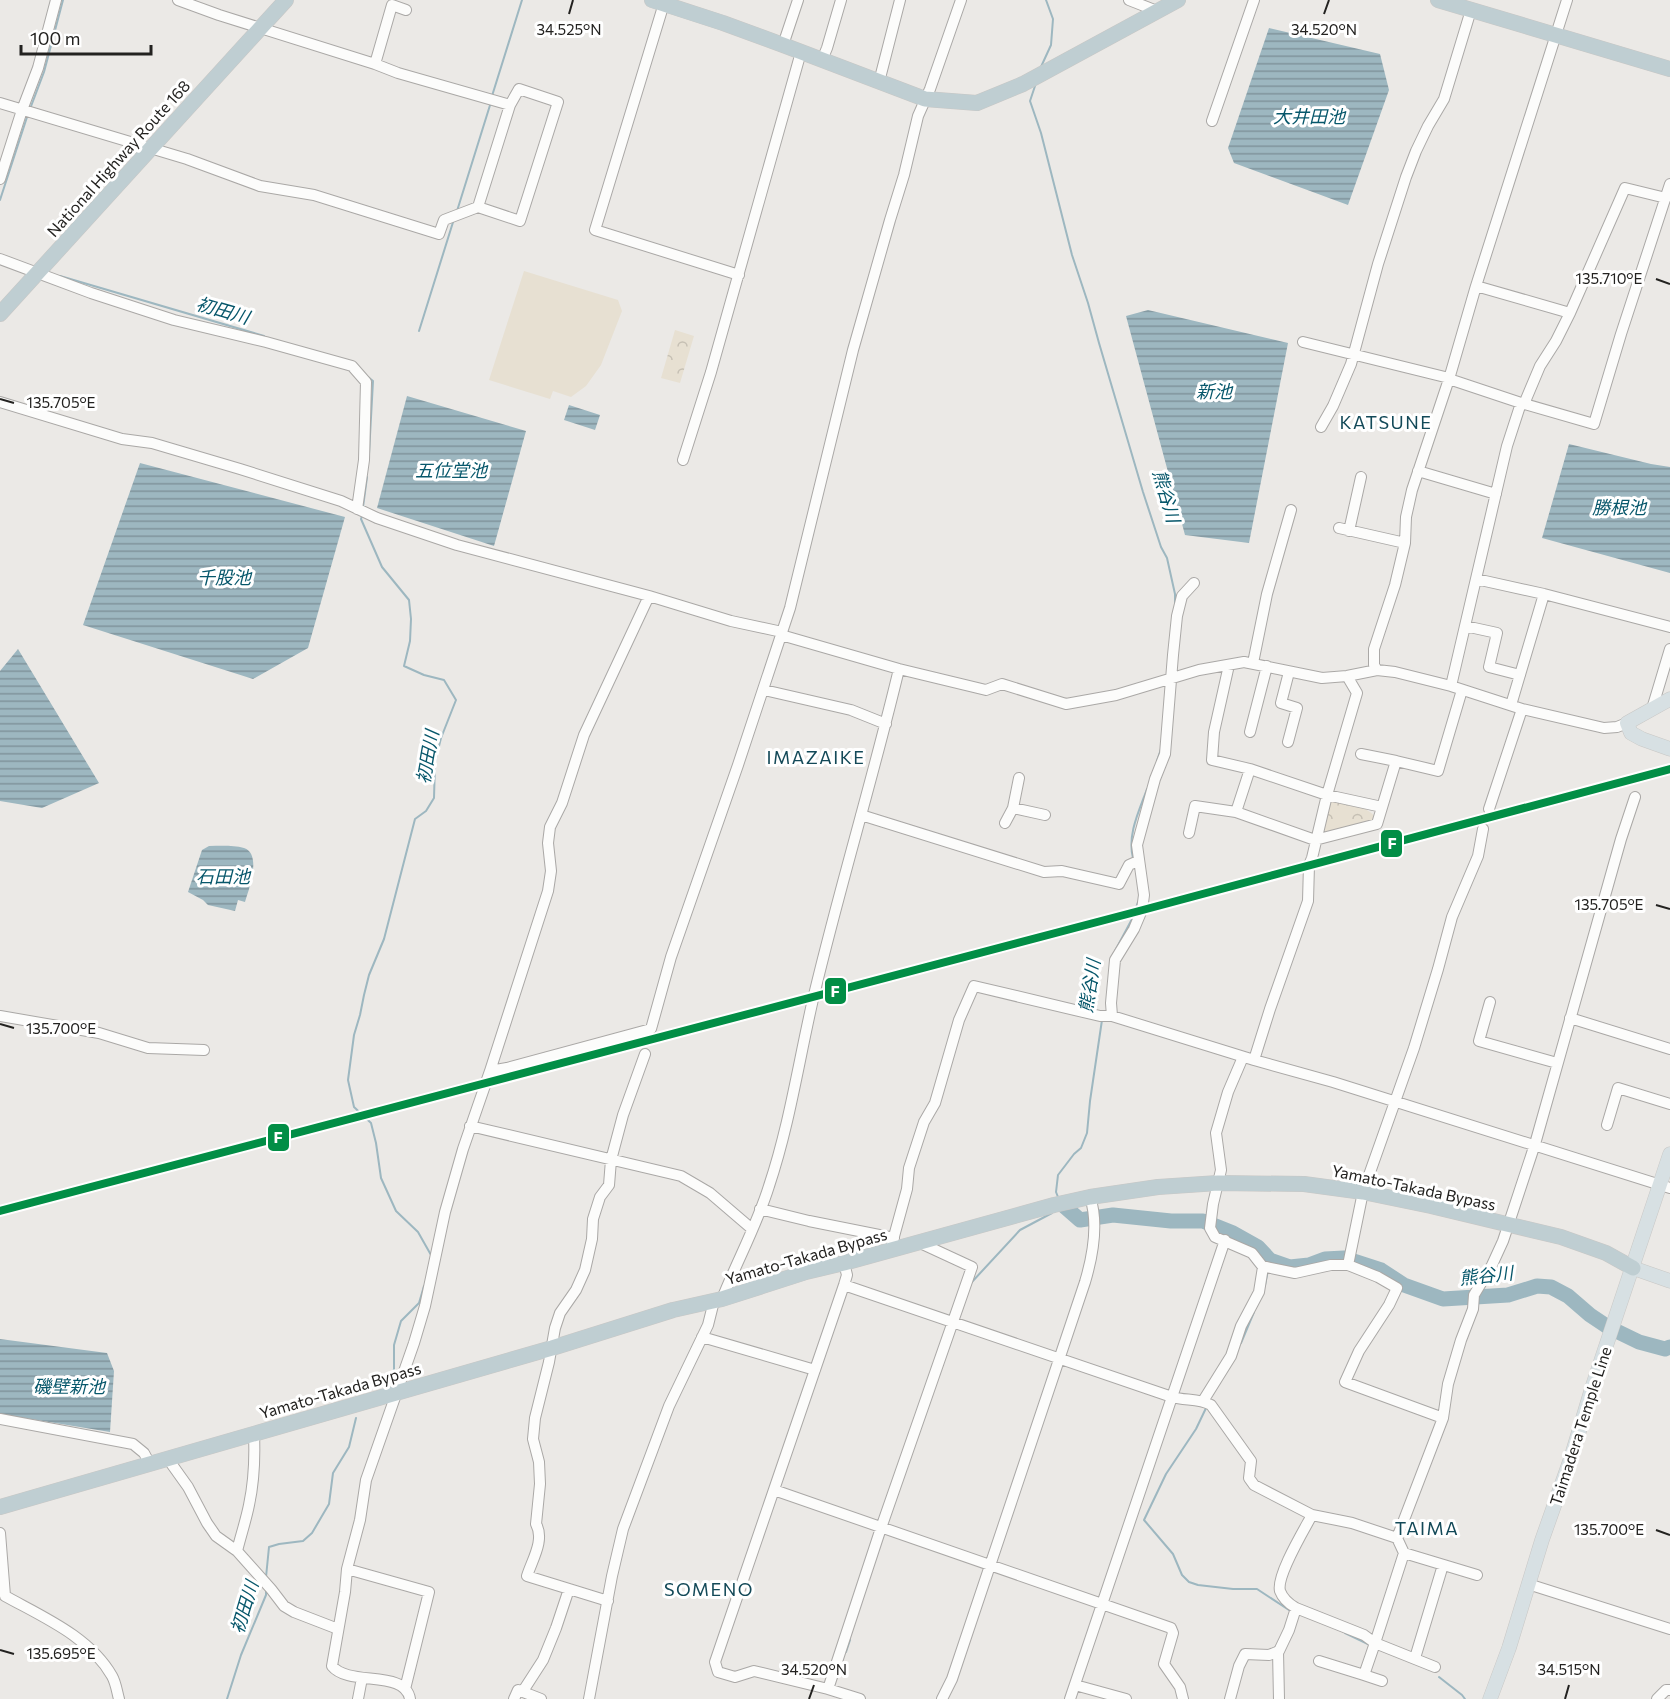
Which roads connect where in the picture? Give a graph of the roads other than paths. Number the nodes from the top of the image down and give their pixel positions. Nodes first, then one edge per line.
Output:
1 (56, 0) edge
2 (178, 0) edge
3 (286, 0) edge
4 (798, 0) edge
5 (841, 0) edge
6 (900, 0) edge
7 (961, 0) edge
8 (1129, 0) edge
9 (1178, 0) edge
10 (1254, 0) edge
11 (1438, 0) edge
12 (1567, 0) edge
13 (660, 1) edge
14 (406, 10) dead end
15 (1471, 10) junction
16 (1157, 11) junction
17 (260, 28) junction
18 (1556, 35) junction
19 (783, 45) junction
20 (801, 52) junction
21 (822, 60) junction
22 (375, 64) junction
23 (1670, 69) edge
24 (879, 82) junction
25 (925, 99) junction
26 (0, 103) edge
27 (510, 105) junction
28 (27, 110) junction
29 (1212, 121) dead end
30 (150, 148) junction
31 (0, 179) edge
32 (1670, 184) edge
33 (1666, 198) junction
34 (478, 207) junction
35 (0, 259) edge
36 (38, 273) junction
37 (739, 275) junction
38 (1476, 286) junction
39 (1570, 313) junction
40 (0, 314) edge
41 (1303, 342) dead end
42 (1353, 354) junction
43 (1449, 379) junction
44 (0, 402) edge
45 (1523, 404) junction
46 (1321, 427) dead end
47 (683, 460) dead end
48 (1418, 471) junction
49 (1361, 477) dead end
50 (1496, 494) junction
51 (360, 510) junction
52 (1291, 510) dead end
53 (1405, 543) junction
54 (1476, 579) junction
55 (1194, 583) dead end
56 (1544, 594) junction
57 (649, 596) junction
58 (1465, 626) junction
59 (1670, 627) edge
60 (781, 634) junction
61 (1670, 649) edge
62 (1253, 663) junction
63 (1229, 665) junction
64 (1267, 666) junction
65 (899, 669) junction
66 (1377, 670) junction
67 (1289, 672) junction
68 (1520, 675) junction
69 (1347, 676) junction
70 (1171, 677) junction
71 (1456, 688) junction
72 (764, 690) junction
73 (1670, 699) edge
74 (1516, 707) junction
75 (1652, 709) junction
76 (1628, 723) junction
77 (886, 724) junction
78 (1250, 732) dead end
79 (1288, 742) dead end
80 (1670, 749) edge
81 (1361, 754) dead end
82 (1396, 761) junction
83 (1250, 769) junction
84 (1019, 778) dead end
85 (1327, 795) junction
86 (1635, 797) dead end
87 (1382, 807) junction
88 (1013, 808) junction
89 (1489, 809) dead end
90 (1236, 812) junction
91 (861, 815) junction
92 (1045, 815) dead end
93 (1005, 823) dead end
94 (1483, 829) dead end
95 (1189, 833) dead end
96 (1315, 840) junction
97 (1134, 863) junction
98 (1490, 1002) dead end
99 (0, 1016) edge
100 (1112, 1016) junction
101 (1570, 1018) junction
102 (1670, 1049) edge
103 (204, 1050) dead end
104 (645, 1054) dead end
105 (1243, 1056) junction
106 (1254, 1060) junction
107 (1557, 1063) junction
108 (490, 1071) junction
109 (1395, 1101) junction
110 (1670, 1104) edge
111 (1607, 1125) dead end
112 (470, 1126) junction
113 (1535, 1144) junction
114 (1670, 1154) edge
115 (611, 1160) junction
116 (1218, 1183) junction
117 (1665, 1186) edge
118 (1363, 1192) junction
119 (1088, 1202) junction
120 (760, 1209) junction
121 (1508, 1225) junction
122 (752, 1228) junction
123 (1225, 1240) junction
124 (918, 1242) junction
125 (892, 1244) junction
126 (1349, 1261) junction
127 (844, 1263) junction
128 (1267, 1267) junction
129 (1633, 1268) junction
130 (1670, 1281) edge
131 (844, 1285) junction
132 (718, 1300) junction
133 (952, 1322) junction
134 (702, 1337) junction
135 (552, 1348) junction
136 (1061, 1359) junction
137 (815, 1370) junction
138 (397, 1393) junction
139 (1172, 1397) junction
140 (1206, 1402) junction
141 (1443, 1418) junction
142 (0, 1419) edge
143 (254, 1434) junction
144 (168, 1459) junction
145 (150, 1464) junction
146 (774, 1490) junction
147 (0, 1508) edge
148 (1312, 1515) junction
149 (881, 1528) junction
150 (0, 1533) edge
151 (1398, 1538) junction
152 (237, 1551) junction
153 (1404, 1553) junction
154 (990, 1565) junction
155 (1443, 1565) junction
156 (347, 1569) junction
157 (1477, 1575) dead end
158 (1528, 1584) junction
159 (569, 1589) junction
160 (608, 1601) junction
161 (1102, 1604) junction
162 (1295, 1612) junction
163 (338, 1629) junction
164 (1670, 1629) edge
165 (1374, 1646) junction
166 (1278, 1651) junction
167 (1415, 1658) junction
168 (1319, 1661) dead end
169 (1435, 1667) dead end
170 (1364, 1675) junction
171 (362, 1678) junction
172 (1382, 1681) dead end
173 (1075, 1685) junction
174 (828, 1689) junction
175 (1670, 1690) edge
176 (523, 1691) junction
177 (408, 1694) edge
178 (119, 1699) edge
179 (358, 1699) edge
180 (514, 1699) edge
181 (541, 1699) edge
182 (589, 1699) edge
183 (860, 1699) edge
184 (942, 1699) edge
185 (1070, 1699) edge
186 (1126, 1699) edge
187 (1184, 1699) edge
188 (1230, 1699) edge
189 (1279, 1699) edge
190 (1490, 1699) edge
191 (1657, 1699) edge

1 - 28 street
2 - 17 street
3 - 17 highway, National Highway Route 168
4 - 19 street
5 - 21 street
6 - 24 street
7 - 25 street
8 - 16 street
9 - 16 highway
10 - 29 street
11 - 15 highway
12 - 18 street
13 - 19 highway
13 - 37 street
14 - 22 street
15 - 18 highway
15 - 42 street
16 - 25 highway
17 - 22 street
17 - 30 highway, National Highway Route 168
18 - 23 highway
18 - 38 street
19 - 20 highway
20 - 21 highway
20 - 37 street
21 - 24 highway
22 - 27 street
24 - 25 highway
25 - 60 street
26 - 28 street
27 - 34 street
27 - 34 street
28 - 30 street
28 - 31 street
30 - 34 street
30 - 36 highway, National Highway Route 168
32 - 33 street
33 - 39 street
33 - 45 street
35 - 36 street
36 - 40 highway, National Highway Route 168
36 - 51 street
37 - 47 street
38 - 39 street
38 - 43 street
39 - 45 street
41 - 42 street
42 - 43 street
42 - 46 street
43 - 45 street
43 - 48 street
44 - 51 street
45 - 50 street
48 - 50 street
48 - 53 street
49 - 53 street
50 - 54 street
51 - 57 street
52 - 62 street
53 - 66 street
54 - 56 street
54 - 58 street
55 - 70 street
56 - 59 street
56 - 68 street
57 - 60 street
57 - 108 street
58 - 68 street
58 - 71 street
60 - 65 street
60 - 72 street
61 - 75 street
62 - 63 street
62 - 64 street
63 - 70 street
63 - 83 street
64 - 67 street
64 - 78 street
65 - 70 street
65 - 77 street
66 - 69 street
66 - 71 street
67 - 69 street
67 - 79 street
68 - 74 street
69 - 85 street
70 - 97 street
71 - 74 street
71 - 82 street
72 - 77 street
72 - 108 street
73 - 75 main road
74 - 76 street
74 - 89 street
75 - 76 main road
76 - 80 main road
77 - 91 street
81 - 82 street
82 - 87 street
83 - 85 street
83 - 90 street
84 - 88 street
85 - 87 street
85 - 96 street
86 - 101 street
87 - 96 street
88 - 92 street
88 - 93 street
90 - 95 street
90 - 96 street
91 - 97 street
91 - 120 street
94 - 109 street
96 - 106 street
97 - 100 street
98 - 107 street
99 - 103 street
100 - 105 street
100 - 125 street
101 - 102 street
101 - 107 street
104 - 115 street
105 - 106 street
105 - 116 street
106 - 109 street
107 - 113 street
108 - 112 street
109 - 113 street
109 - 118 street
110 - 111 street
112 - 115 street
112 - 138 street
113 - 117 street
113 - 121 street
114 - 117 main road, Taimadera Temple Line
115 - 122 street
115 - 135 street
116 - 118 highway, Yamato-Takada Bypass
116 - 119 highway, Yamato-Takada Bypass
116 - 123 street
117 - 129 main road, Taimadera Temple Line
118 - 121 highway, Yamato-Takada Bypass
118 - 126 street
119 - 124 highway, Yamato-Takada Bypass
119 - 136 street
120 - 122 street
120 - 125 street
121 - 129 highway, Yamato-Takada Bypass
121 - 141 street
122 - 132 street
123 - 128 street
123 - 139 street
124 - 125 highway, Yamato-Takada Bypass
124 - 133 street
125 - 127 highway, Yamato-Takada Bypass
126 - 128 street
126 - 141 street
127 - 131 street
127 - 132 highway, Yamato-Takada Bypass
128 - 140 street
129 - 130 main road
129 - 158 main road, Taimadera Temple Line
131 - 133 street
131 - 137 street
132 - 134 street
132 - 135 highway, Yamato-Takada Bypass
133 - 136 street
133 - 149 street
134 - 137 street
134 - 160 street
135 - 138 highway, Yamato-Takada Bypass
135 - 159 street
136 - 139 street
136 - 154 street
137 - 146 street
138 - 143 highway, Yamato-Takada Bypass
138 - 156 street
139 - 140 street
139 - 161 street
140 - 148 street
141 - 151 street
142 - 145 street
143 - 144 highway, Yamato-Takada Bypass
143 - 152 street
144 - 145 highway, Yamato-Takada Bypass
144 - 152 street
145 - 147 highway, Yamato-Takada Bypass
146 - 149 street
146 - 174 street
148 - 151 street
148 - 162 street
149 - 154 street
149 - 174 street
150 - 178 street
151 - 153 street
152 - 163 street
153 - 155 street
153 - 165 street
154 - 161 street
154 - 184 street
155 - 157 street
155 - 167 street
156 - 163 street
156 - 177 street
158 - 164 street
158 - 190 main road, Taimadera Temple Line
159 - 160 street
159 - 176 street
160 - 182 street
161 - 173 street
161 - 187 street
162 - 165 street
162 - 166 street
163 - 171 street
165 - 167 street
165 - 170 street
166 - 188 street
166 - 189 street
167 - 169 street
168 - 170 street
170 - 172 street
171 - 177 street
171 - 179 street
173 - 185 street
173 - 186 street
174 - 183 street
175 - 191 street
176 - 180 street
176 - 181 street

